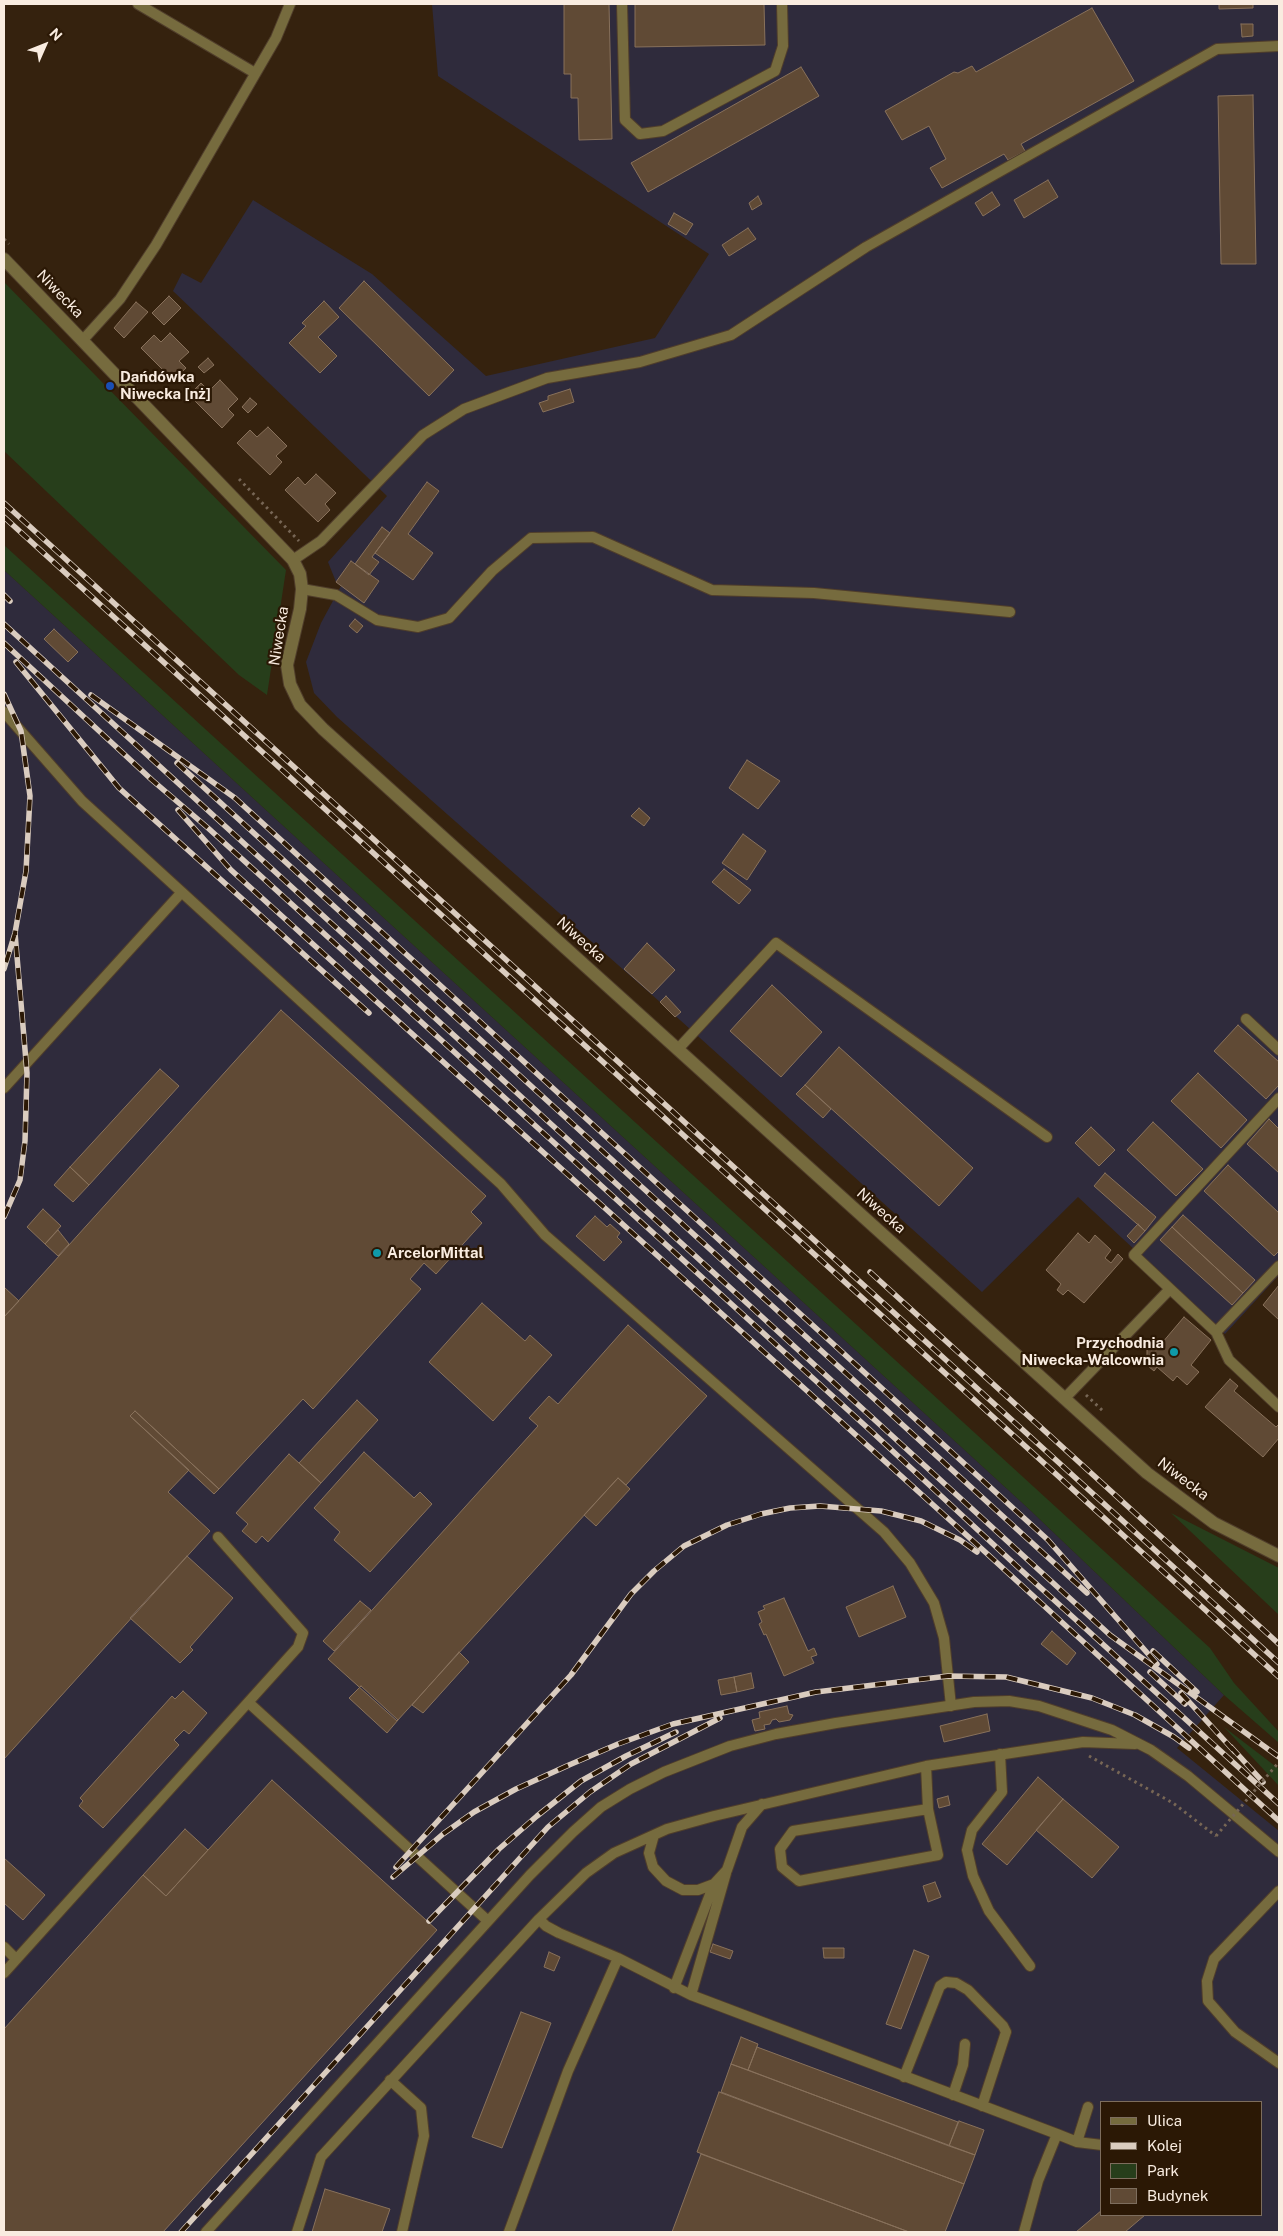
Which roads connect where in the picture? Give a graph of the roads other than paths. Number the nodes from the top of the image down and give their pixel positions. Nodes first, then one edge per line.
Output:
1 (138, 4) edge
2 (290, 4) edge
3 (622, 4) edge
4 (782, 4) edge
5 (1279, 46) edge
6 (255, 73) junction
7 (4, 259) edge
8 (82, 340) junction
9 (293, 560) junction
10 (302, 589) junction
11 (1010, 612) dead end
12 (4, 712) edge
13 (181, 893) junction
14 (1246, 1019) dead end
15 (678, 1049) junction
16 (1279, 1050) edge
17 (4, 1088) edge
18 (1279, 1098) edge
19 (1047, 1137) dead end
20 (1279, 1266) edge
21 (1170, 1289) junction
22 (1216, 1332) junction
23 (1064, 1400) junction
24 (1279, 1407) edge
25 (218, 1537) dead end
26 (1279, 1556) edge
27 (249, 1703) junction
28 (951, 1706) junction
29 (1139, 1744) junction
30 (1000, 1754) junction
31 (926, 1766) junction
32 (762, 1803) junction
33 (928, 1809) junction
34 (654, 1835) junction
35 (1279, 1852) edge
36 (727, 1870) junction
37 (714, 1884) junction
38 (1279, 1891) edge
39 (539, 1919) junction
40 (488, 1921) junction
41 (4, 1947) edge
42 (618, 1958) junction
43 (16, 1959) junction
44 (1030, 1966) dead end
45 (4, 1973) edge
46 (674, 1988) junction
47 (691, 1995) junction
48 (965, 2044) dead end
49 (1279, 2063) edge
50 (904, 2077) junction
51 (390, 2080) junction
52 (953, 2095) junction
53 (982, 2106) junction
54 (1088, 2107) dead end
55 (1057, 2134) junction
56 (1077, 2142) junction
57 (1100, 2145) edge
58 (206, 2232) edge
59 (297, 2232) edge
60 (402, 2232) edge
61 (509, 2232) edge
62 (1024, 2232) edge

1 - 6 lane
2 - 6 lane
3 - 4 lane
5 - 9 lane
6 - 8 lane
7 - 8 street, Niwecka
8 - 9 street, Niwecka
9 - 10 street, Niwecka
10 - 11 lane
10 - 15 street, Niwecka
12 - 13 lane
13 - 17 lane
13 - 28 lane
14 - 16 lane
15 - 19 lane
15 - 23 street, Niwecka
18 - 21 lane
20 - 22 lane
21 - 22 lane
21 - 23 lane
22 - 24 lane
23 - 26 street, Niwecka
25 - 27 lane
27 - 40 lane
27 - 43 lane
28 - 29 lane
28 - 40 lane
29 - 30 lane
29 - 35 lane
30 - 31 lane
30 - 44 lane
31 - 32 lane
31 - 33 lane
32 - 34 lane
32 - 36 lane
33 - 33 lane
34 - 37 lane
34 - 39 lane
36 - 37 lane
36 - 47 lane
37 - 46 lane
38 - 49 lane
39 - 42 lane
39 - 51 lane
40 - 58 lane
41 - 43 lane
42 - 46 lane
42 - 61 lane
43 - 45 lane
46 - 47 lane
47 - 50 lane
48 - 52 lane
50 - 52 lane
50 - 53 lane
51 - 59 lane
51 - 60 lane
52 - 53 lane
53 - 55 lane
54 - 56 lane
55 - 56 lane
55 - 62 lane
56 - 57 lane

